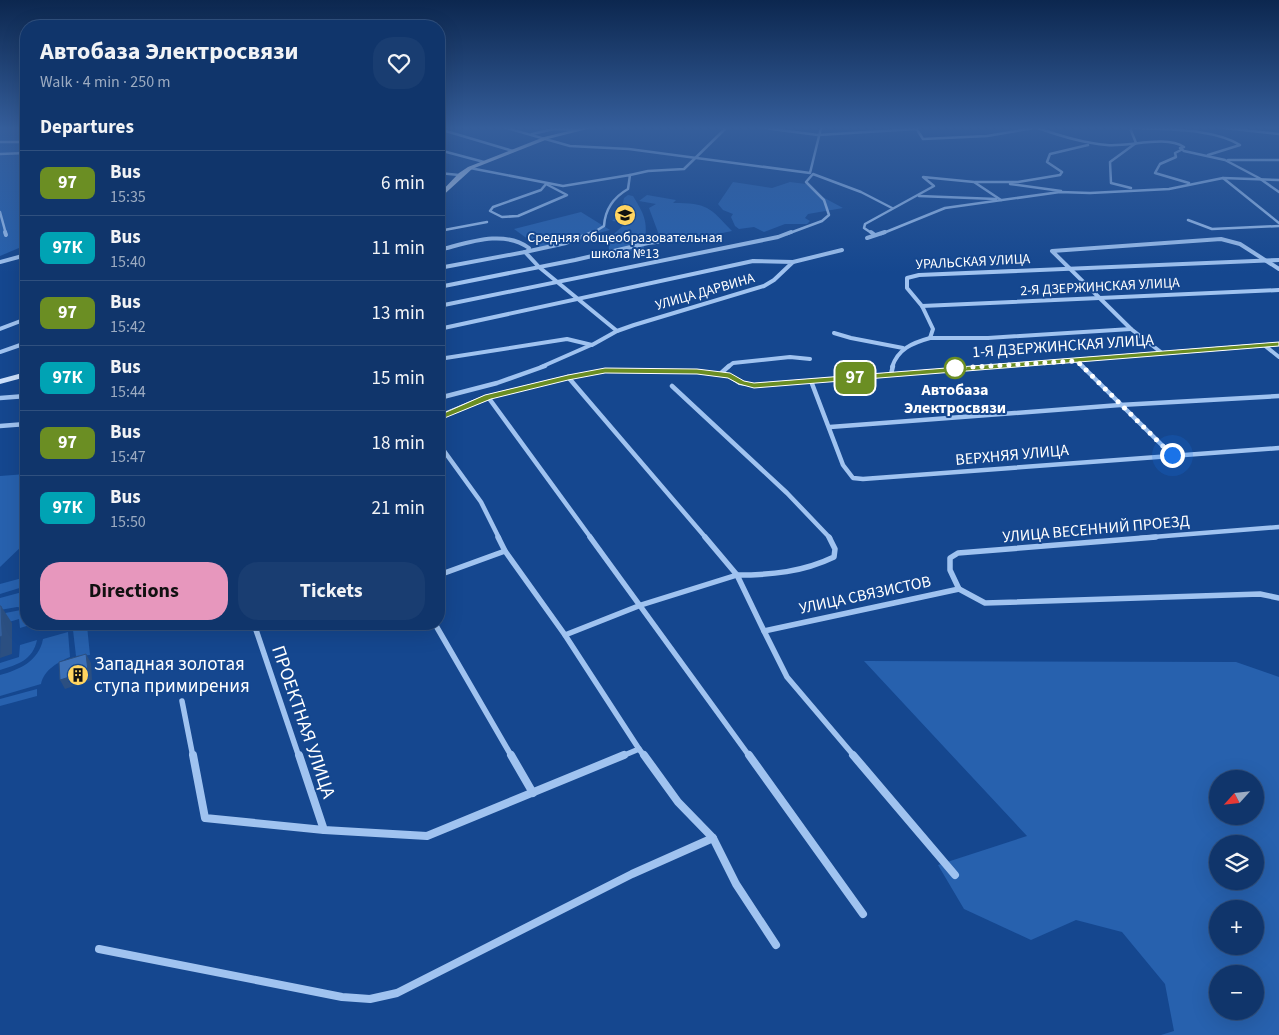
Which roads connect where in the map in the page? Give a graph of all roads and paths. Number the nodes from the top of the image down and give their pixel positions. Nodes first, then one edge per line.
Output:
1 (458, 176) edge
2 (509, 176) edge
3 (618, 176) edge
4 (630, 176) edge
5 (810, 176) edge
6 (818, 176) edge
7 (1055, 176) edge
8 (1111, 176) edge
9 (1166, 176) edge
10 (1255, 176) edge
11 (1223, 178) junction
12 (1262, 180) junction
13 (1279, 180) edge
14 (974, 182) junction
15 (995, 183) junction
16 (546, 184) junction
17 (1192, 184) junction
18 (1139, 189) junction
19 (445, 191) edge
20 (1066, 192) junction
21 (1279, 192) edge
22 (916, 196) junction
23 (1000, 200) junction
24 (892, 208) junction
25 (0, 212) edge
26 (1188, 220) dead end
27 (486, 222) dead end
28 (1279, 224) edge
29 (1212, 229) junction
30 (445, 231) edge
31 (876, 235) junction
32 (6, 236) dead end
33 (867, 238) dead end
34 (682, 239) dead end
35 (1221, 239) junction
36 (445, 249) edge
37 (842, 250) dead end
38 (526, 251) junction
39 (20, 257) edge
40 (1279, 260) edge
41 (1266, 261) junction
42 (0, 262) edge
43 (793, 262) junction
44 (445, 267) edge
45 (539, 267) junction
46 (1070, 269) junction
47 (1279, 269) edge
48 (557, 282) junction
49 (445, 286) edge
50 (1279, 290) edge
51 (1098, 298) junction
52 (577, 299) junction
53 (445, 305) edge
54 (922, 306) junction
55 (20, 321) edge
56 (445, 328) edge
57 (0, 329) edge
58 (1130, 330) junction
59 (618, 331) junction
60 (834, 333) dead end
61 (930, 338) junction
62 (592, 344) junction
63 (1279, 344) edge
64 (20, 345) edge
65 (1264, 345) junction
66 (903, 348) junction
67 (0, 352) edge
68 (1162, 353) junction
69 (1279, 357) edge
70 (445, 358) edge
71 (810, 359) dead end
72 (1077, 361) junction
73 (720, 374) junction
74 (891, 374) junction
75 (20, 376) edge
76 (568, 377) junction
77 (811, 381) junction
78 (0, 382) edge
79 (672, 386) dead end
80 (20, 396) edge
81 (445, 396) edge
82 (1279, 396) edge
83 (488, 397) junction
84 (0, 398) edge
85 (1120, 405) junction
86 (445, 415) edge
87 (20, 424) edge
88 (0, 426) edge
89 (830, 427) junction
90 (1279, 448) edge
91 (445, 451) edge
92 (1172, 455) junction
93 (1279, 527) edge
94 (504, 551) junction
95 (445, 573) edge
96 (737, 575) junction
97 (959, 589) junction
98 (1279, 598) edge
99 (640, 605) junction
100 (256, 630) edge
101 (438, 630) edge
102 (764, 631) junction
103 (565, 635) junction
104 (182, 700) dead end
105 (640, 749) junction
106 (533, 793) junction
107 (324, 830) junction
108 (713, 838) junction
109 (955, 875) dead end
110 (863, 914) dead end
111 (776, 945) dead end
112 (99, 949) dead end

1 - 19 street
2 - 16 street
3 - 16 street
4 - 38 street
5 - 48 street
6 - 24 street
7 - 15 street
8 - 18 street
9 - 17 street
10 - 12 street
11 - 12 street
11 - 17 street
11 - 28 street
12 - 13 street
12 - 21 street
14 - 15 street
14 - 22 street
14 - 23 street
15 - 20 street
16 - 16 street
17 - 18 street
18 - 20 street
20 - 23 street
22 - 23 street
22 - 24 street
23 - 31 street
24 - 31 street
25 - 32 street
26 - 29 street
27 - 30 street
28 - 29 street
29 - 35 street
31 - 33 street
34 - 45 street
35 - 41 street
35 - 46 street
36 - 38 street
37 - 43 street
38 - 44 street
38 - 45 street
39 - 42 street
40 - 41 street, УРАЛЬСКАЯ УЛИЦА
41 - 46 street, УРАЛЬСКАЯ УЛИЦА
41 - 47 street
43 - 52 street, УЛИЦА ДАРВИНА
43 - 59 street, УЛИЦА ДАРВИНА
45 - 48 street
45 - 49 street
46 - 51 street
46 - 54 street, УРАЛЬСКАЯ УЛИЦА
48 - 52 street
48 - 53 street
50 - 51 street, 2-Я ДЗЕРЖИНСКАЯ УЛИЦА
51 - 54 street, 2-Я ДЗЕРЖИНСКАЯ УЛИЦА
51 - 58 street
52 - 56 street, УЛИЦА ДАРВИНА
52 - 59 street
54 - 61 street, УРАЛЬСКАЯ УЛИЦА
55 - 57 street
58 - 61 street
58 - 68 street
59 - 62 street, УЛИЦА ДАРВИНА
60 - 66 street
61 - 66 street
62 - 70 street
62 - 81 street, УЛИЦА ДАРВИНА
63 - 65 street, 1-Я ДЗЕРЖИНСКАЯ УЛИЦА
64 - 67 street
65 - 68 street, 1-Я ДЗЕРЖИНСКАЯ УЛИЦА
65 - 69 street
66 - 74 street
68 - 72 street, 1-Я ДЗЕРЖИНСКАЯ УЛИЦА
71 - 73 street
72 - 74 street, 1-Я ДЗЕРЖИНСКАЯ УЛИЦА
72 - 85 street
73 - 76 street, 1-Я ДЗЕРЖИНСКАЯ УЛИЦА
73 - 77 street, 1-Я ДЗЕРЖИНСКАЯ УЛИЦА
74 - 77 street, 1-Я ДЗЕРЖИНСКАЯ УЛИЦА
75 - 78 street
76 - 83 street, 1-Я ДЗЕРЖИНСКАЯ УЛИЦА
76 - 96 street
77 - 89 street, ВЕРХНЯЯ УЛИЦА
79 - 96 street
80 - 84 street
82 - 85 street
83 - 86 street, 1-Я ДЗЕРЖИНСКАЯ УЛИЦА
83 - 99 street
85 - 89 street
85 - 92 street
87 - 88 street
89 - 92 street, ВЕРХНЯЯ УЛИЦА
90 - 92 street, ВЕРХНЯЯ УЛИЦА
91 - 94 street
93 - 97 street, УЛИЦА ВЕСЕННИЙ ПРОЕЗД
94 - 95 street
94 - 103 street
96 - 99 street
96 - 102 street
97 - 98 street
97 - 102 street, УЛИЦА СВЯЗИСТОВ
99 - 103 street
99 - 110 street
100 - 107 street, ПРОЕКТНАЯ УЛИЦА
101 - 106 street
102 - 109 street
103 - 105 street
104 - 107 street
105 - 106 street
105 - 108 street
106 - 107 street
108 - 111 street
108 - 112 street

